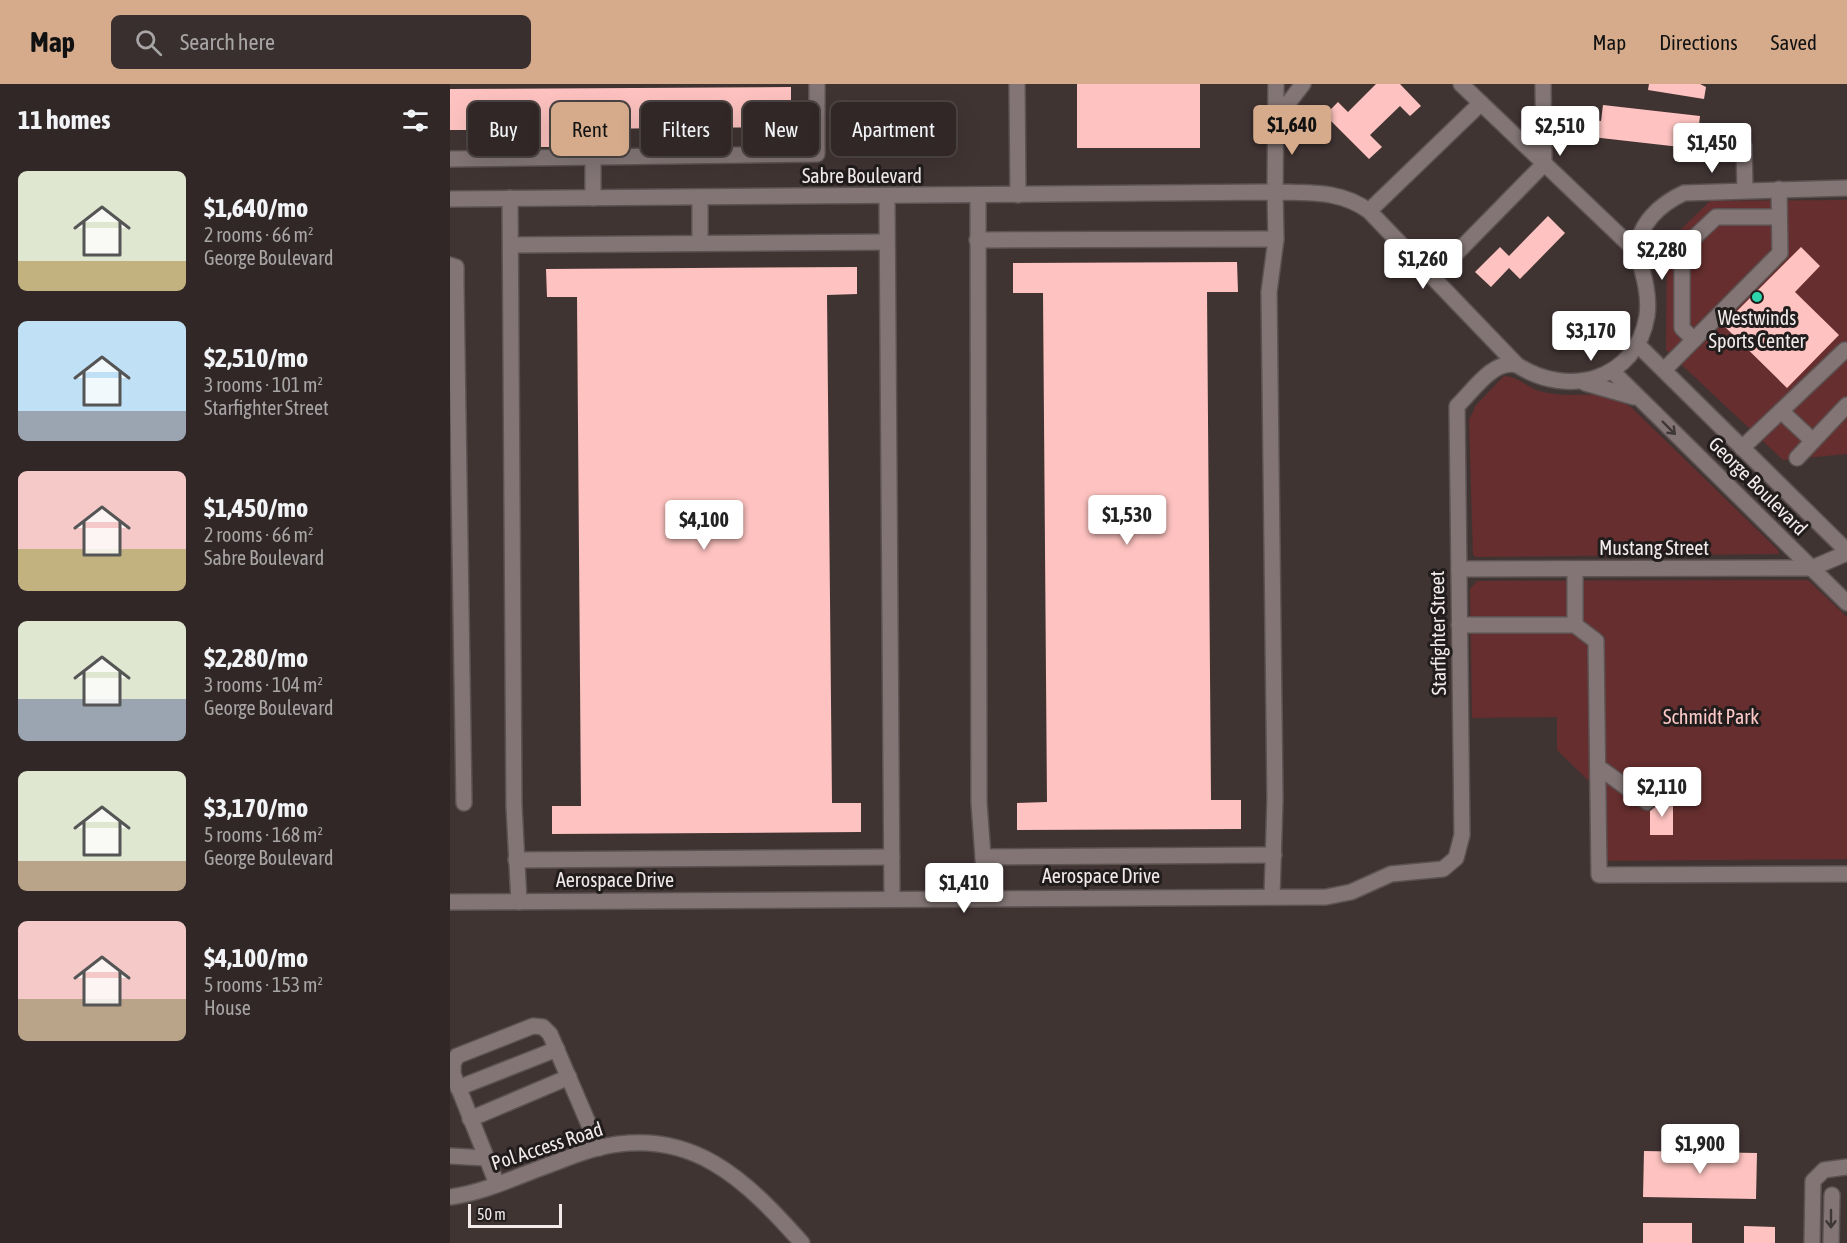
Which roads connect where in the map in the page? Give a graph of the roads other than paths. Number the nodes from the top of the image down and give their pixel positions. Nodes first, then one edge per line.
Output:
1 (817, 84) edge
2 (1017, 84) edge
3 (1276, 84) edge
4 (1303, 84) edge
5 (1461, 84) edge
6 (1544, 84) edge
7 (1481, 104) junction
8 (1276, 118) junction
9 (1744, 146) dead end
10 (593, 157) junction
11 (450, 159) edge
12 (1544, 164) junction
13 (1847, 188) edge
14 (1779, 189) junction
15 (1745, 190) junction
16 (1275, 192) junction
17 (1018, 195) junction
18 (978, 196) junction
19 (700, 197) junction
20 (887, 197) junction
21 (510, 198) junction
22 (593, 198) junction
23 (450, 199) edge
24 (1369, 212) junction
25 (1779, 217) junction
26 (1276, 239) junction
27 (977, 240) junction
28 (887, 242) junction
29 (700, 243) junction
30 (511, 245) junction
31 (1637, 252) junction
32 (450, 265) edge
33 (1433, 277) junction
34 (453, 286) edge
35 (1647, 315) junction
36 (1694, 340) junction
37 (1638, 345) junction
38 (1845, 350) dead end
39 (1517, 365) junction
40 (1664, 370) junction
41 (1612, 372) junction
42 (1579, 381) junction
43 (1640, 399) junction
44 (1847, 405) edge
45 (1781, 411) junction
46 (1813, 441) junction
47 (1742, 448) junction
48 (1797, 458) dead end
49 (1847, 552) edge
50 (1812, 568) junction
51 (1459, 569) junction
52 (1575, 569) junction
53 (455, 581) edge
54 (1847, 603) edge
55 (1459, 625) junction
56 (1575, 625) junction
57 (1598, 767) junction
58 (1647, 802) dead end
59 (464, 803) dead end
60 (1274, 855) junction
61 (892, 857) junction
62 (983, 857) junction
63 (1456, 858) joint
64 (516, 860) junction
65 (1847, 874) edge
66 (986, 897) junction
67 (1272, 897) junction
68 (892, 899) junction
69 (450, 902) edge
70 (519, 902) junction
71 (556, 1049) junction
72 (569, 1077) junction
73 (458, 1088) junction
74 (470, 1119) junction
75 (599, 1148) junction
76 (450, 1156) edge
77 (486, 1158) junction
78 (1847, 1167) edge
79 (497, 1184) junction
80 (1812, 1194) junction
81 (1839, 1195) edge
82 (450, 1197) edge
83 (802, 1243) edge
84 (1812, 1243) edge
85 (1831, 1243) edge

1 - 10 street
2 - 17 street
3 - 8 street
4 - 8 street
5 - 7 street
6 - 12 street
7 - 12 street
7 - 24 street
8 - 16 street
9 - 15 street
10 - 11 street
10 - 22 street
12 - 31 street
12 - 33 street
13 - 14 street
14 - 15 street
14 - 25 street
15 - 31 street
16 - 17 street, Sabre Boulevard
16 - 24 street, George Boulevard
16 - 26 street
17 - 18 street, Sabre Boulevard
18 - 20 street, Sabre Boulevard
18 - 27 street
19 - 20 street, Sabre Boulevard
19 - 22 street, Sabre Boulevard
19 - 29 street
20 - 28 street
21 - 22 street, Sabre Boulevard
21 - 23 street, Sabre Boulevard
21 - 30 street
24 - 33 street, George Boulevard
25 - 36 street
25 - 36 street
26 - 27 street
26 - 60 street
27 - 62 street
28 - 29 street
28 - 61 street
29 - 30 street
30 - 64 street
31 - 35 street, George Boulevard
32 - 34 street
33 - 39 street, George Boulevard
34 - 53 street
35 - 37 street, George Boulevard
35 - 40 street, George Boulevard
36 - 40 street
37 - 40 street, George Boulevard
37 - 41 street, George Boulevard
38 - 45 street
39 - 42 street, George Boulevard
39 - 51 street, Starfighter Street
40 - 47 street, George Boulevard
41 - 42 street, George Boulevard
41 - 43 street, George Boulevard
42 - 43 street, George Boulevard
43 -> 50 street, George Boulevard
44 - 46 street
45 - 46 street
45 - 47 street
46 - 48 street
47 - 49 street, George Boulevard
49 - 50 street, Mustang Street
50 - 52 street, Mustang Street
50 - 54 street, George Boulevard
51 - 52 street, Mustang Street
51 - 55 street, Starfighter Street
52 - 56 street
53 - 59 street
55 - 56 street
55 - 63 street, Starfighter Street
56 - 57 street
57 - 58 street
57 - 65 street
60 - 62 street
60 - 67 street
61 - 64 street
61 - 68 street
62 - 66 street
63 - 67 street, Aerospace Drive
64 - 70 street
66 - 67 street, Aerospace Drive
66 - 68 street, Aerospace Drive
68 - 70 street, Aerospace Drive
69 - 70 street, Aerospace Drive
71 - 72 street
71 - 73 street
71 - 73 street
72 - 74 street
72 - 75 street
73 - 74 street
74 - 77 street
75 - 79 street, Pol Access Road
75 - 83 street, Pol Access Road
76 - 77 street
77 - 79 street
78 - 80 street
79 - 82 street, Pol Access Road
80 - 81 street
80 - 84 street
81 -> 85 street

